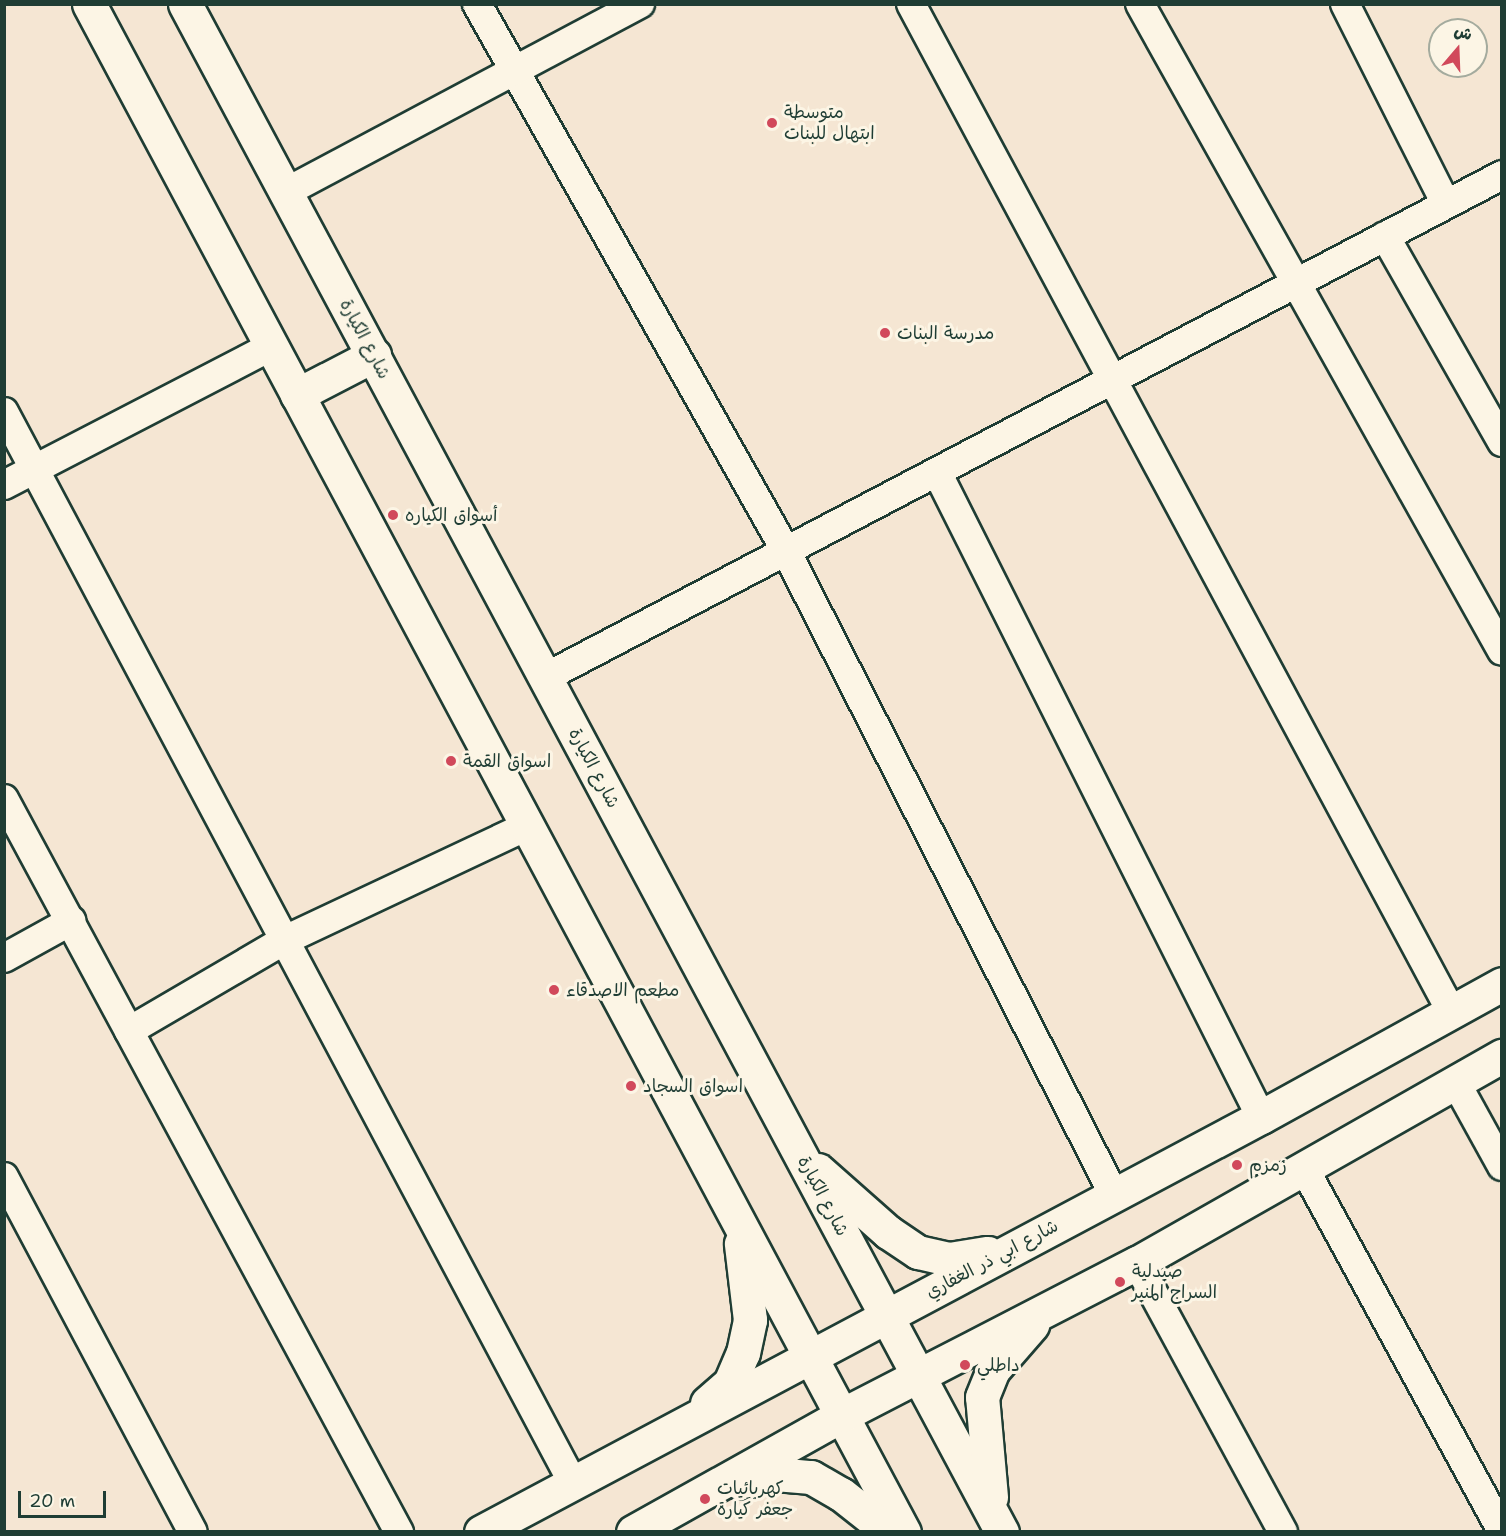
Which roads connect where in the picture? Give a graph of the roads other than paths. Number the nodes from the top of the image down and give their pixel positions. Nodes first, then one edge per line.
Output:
1 (88, 4) edge
2 (185, 4) edge
3 (477, 4) edge
4 (640, 4) edge
5 (911, 4) edge
6 (1140, 4) edge
7 (1345, 4) edge
8 (513, 72) junction
9 (1502, 175) edge
10 (286, 192) junction
11 (1446, 204) junction
12 (1385, 236) junction
13 (1296, 283) junction
14 (270, 346) junction
15 (374, 355) junction
16 (1112, 380) junction
17 (297, 395) junction
18 (4, 412) edge
19 (1502, 441) edge
20 (35, 469) junction
21 (937, 472) junction
22 (4, 485) edge
23 (786, 551) junction
24 (1502, 651) edge
25 (546, 677) junction
26 (4, 799) edge
27 (527, 826) junction
28 (71, 921) junction
29 (285, 940) junction
30 (4, 958) edge
31 (1502, 984) edge
32 (1451, 1011) junction
33 (129, 1031) junction
34 (1502, 1056) edge
35 (1455, 1081) junction
36 (1262, 1117) junction
37 (801, 1156) junction
38 (1502, 1166) edge
39 (1304, 1168) junction
40 (4, 1178) edge
41 (1114, 1195) junction
42 (735, 1216) junction
43 (1010, 1249) junction
44 (1137, 1263) junction
45 (1052, 1306) junction
46 (886, 1314) junction
47 (810, 1356) junction
48 (918, 1375) junction
49 (842, 1415) junction
50 (685, 1424) junction
51 (574, 1485) junction
52 (708, 1490) junction
53 (997, 1522) edge
54 (1502, 1531) edge
55 (193, 1532) edge
56 (399, 1532) edge
57 (481, 1532) edge
58 (633, 1532) edge
59 (889, 1532) edge
60 (904, 1532) edge
61 (1283, 1532) edge

1 - 14 main road
2 - 10 main road, شارع الكيارة
3 - 8 street
4 - 8 street
5 - 16 street
6 - 13 street
7 - 11 street
8 - 10 street
8 - 23 street
9 - 11 street
10 - 15 main road, شارع الكيارة
11 - 12 street
12 - 13 street
12 - 19 street
13 - 16 street
13 - 24 street
14 - 17 main road
14 - 20 street
15 - 17 main road
15 - 25 main road, شارع الكيارة
16 - 21 street
16 - 32 street
17 - 27 main road
18 - 20 street
20 - 22 street
20 - 29 street
21 - 23 street
21 - 36 street
23 - 25 street
23 - 41 street
25 - 37 main road, شارع الكيارة
26 - 28 street
27 - 29 street
27 - 42 main road
28 - 30 street
28 - 33 street
29 - 33 street
29 - 51 street
31 - 32 main road, شارع ابي ذر الغفاري
32 - 36 main road, شارع ابي ذر الغفاري
33 - 56 street
34 - 35 main road
35 - 38 street
35 - 39 main road
36 - 41 main road, شارع ابي ذر الغفاري
37 - 43 main road
37 - 46 main road, شارع الكيارة
39 - 44 main road
39 - 54 street
40 - 55 street
41 - 43 main road, شارع ابي ذر الغفاري
42 - 47 main road
42 - 50 main road
43 - 46 main road, شارع ابي ذر الغفاري
44 - 45 main road
44 - 61 street
45 - 48 main road
45 - 53 main road
46 - 47 main road, شارع ابي ذر الغفاري
46 - 48 main road, شارع الكيارة
47 - 49 main road
47 - 50 main road, شارع ابي ذر الغفاري
48 - 49 main road
48 - 53 main road, شارع الكيارة
49 - 52 main road
49 - 60 main road
50 - 51 main road, شارع ابي ذر الغفاري
51 - 57 main road, شارع ابي ذر الغفاري
52 - 58 main road
52 - 59 main road

